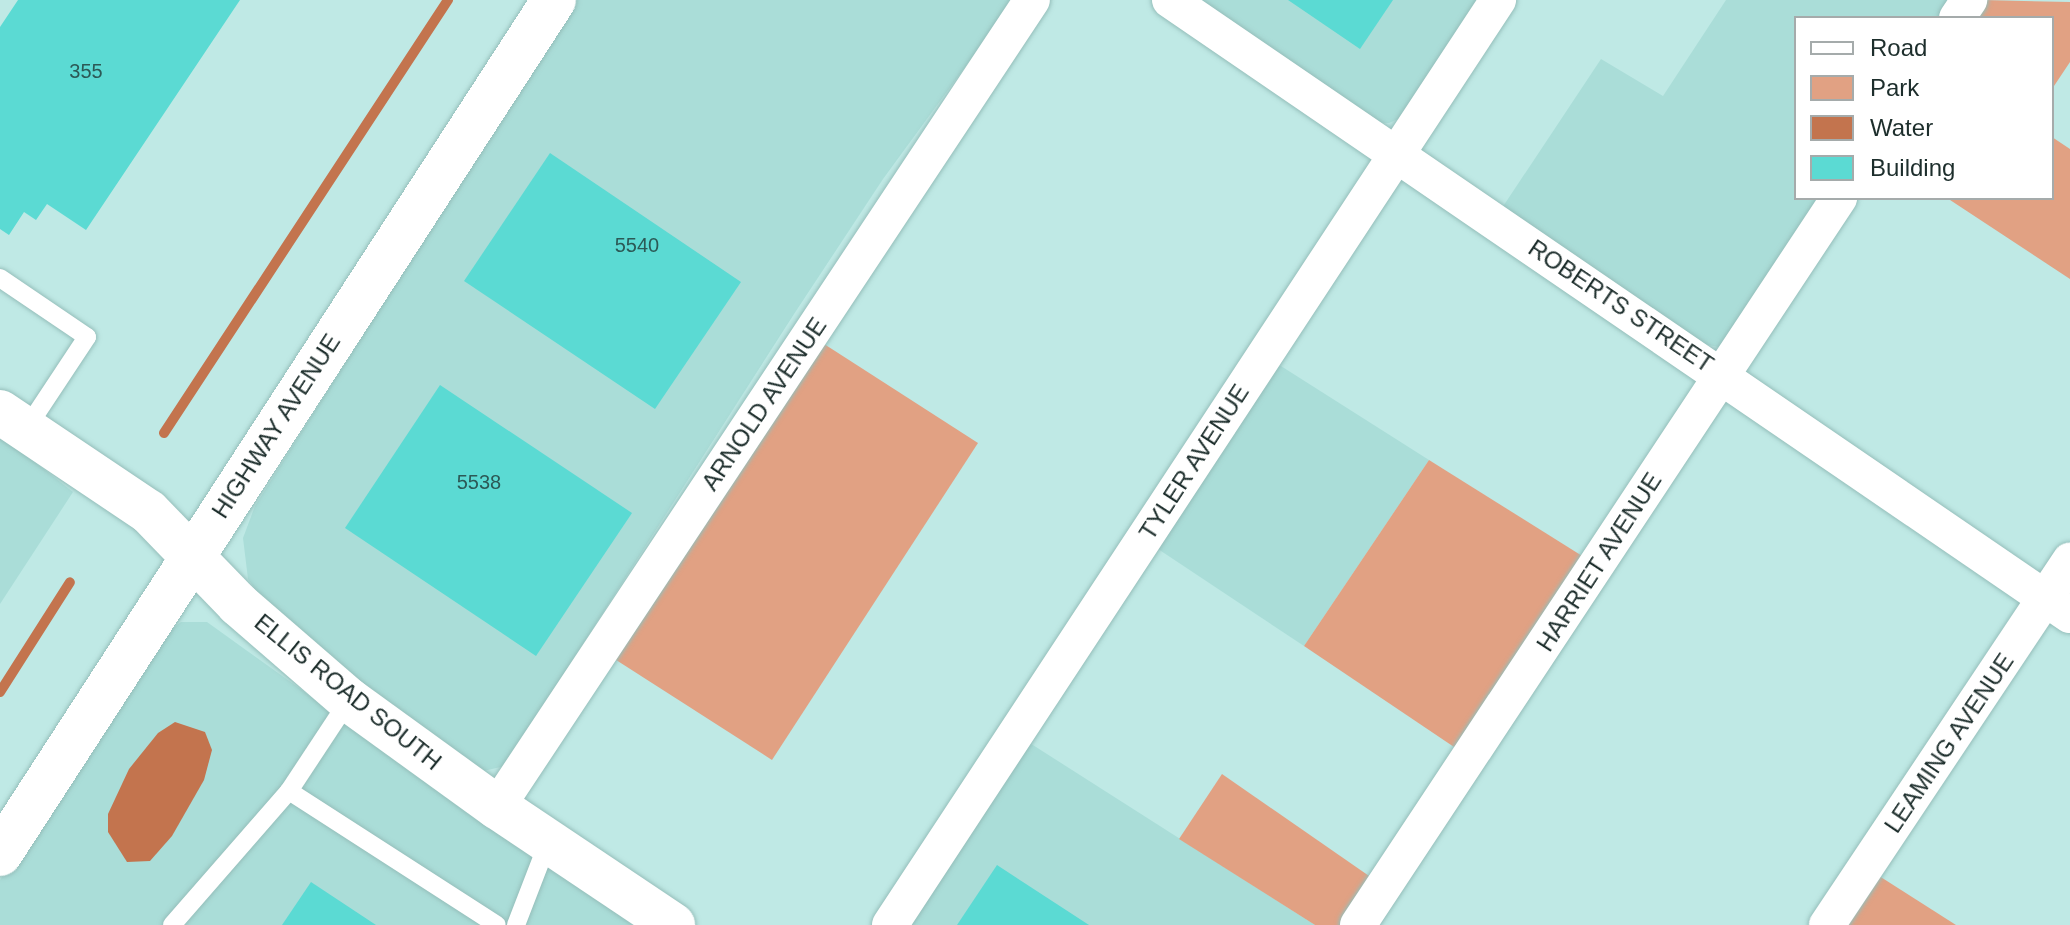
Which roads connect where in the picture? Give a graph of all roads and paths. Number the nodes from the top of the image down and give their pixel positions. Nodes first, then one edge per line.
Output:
1 (554, 0) edge
2 (1032, 0) edge
3 (1170, 0) edge
4 (1498, 0) edge
5 (1396, 155) junction
6 (1838, 200) edge
7 (0, 278) edge
8 (1723, 374) junction
9 (13, 420) edge
10 (193, 554) junction
11 (2070, 560) edge
12 (2058, 606) edge
13 (349, 700) junction
14 (289, 791) junction
15 (497, 807) junction
16 (548, 842) junction
17 (0, 854) edge
18 (172, 925) edge
19 (497, 925) edge
20 (516, 925) edge
21 (673, 925) edge
22 (890, 925) edge
23 (1358, 925) edge
24 (1827, 925) edge

1 - 10 street, HIGHWAY AVENUE
2 - 15 street, ARNOLD AVENUE
3 - 5 street, ROBERTS STREET
4 - 5 street, TYLER AVENUE
5 - 8 street, ROBERTS STREET
5 - 22 street, TYLER AVENUE
6 - 8 street, HARRIET AVENUE
7 - 9 lane
8 - 12 street, ROBERTS STREET
8 - 23 street, HARRIET AVENUE
9 - 10 street, ELLIS ROAD SOUTH
10 - 13 street, ELLIS ROAD SOUTH
10 - 17 street, HIGHWAY AVENUE
11 - 12 street, LEAMING AVENUE
12 - 24 street, LEAMING AVENUE
13 - 14 lane
13 - 15 street, ELLIS ROAD SOUTH
14 - 18 lane
14 - 19 lane
15 - 16 street, ELLIS ROAD SOUTH
16 - 20 lane
16 - 21 street, ELLIS ROAD SOUTH

